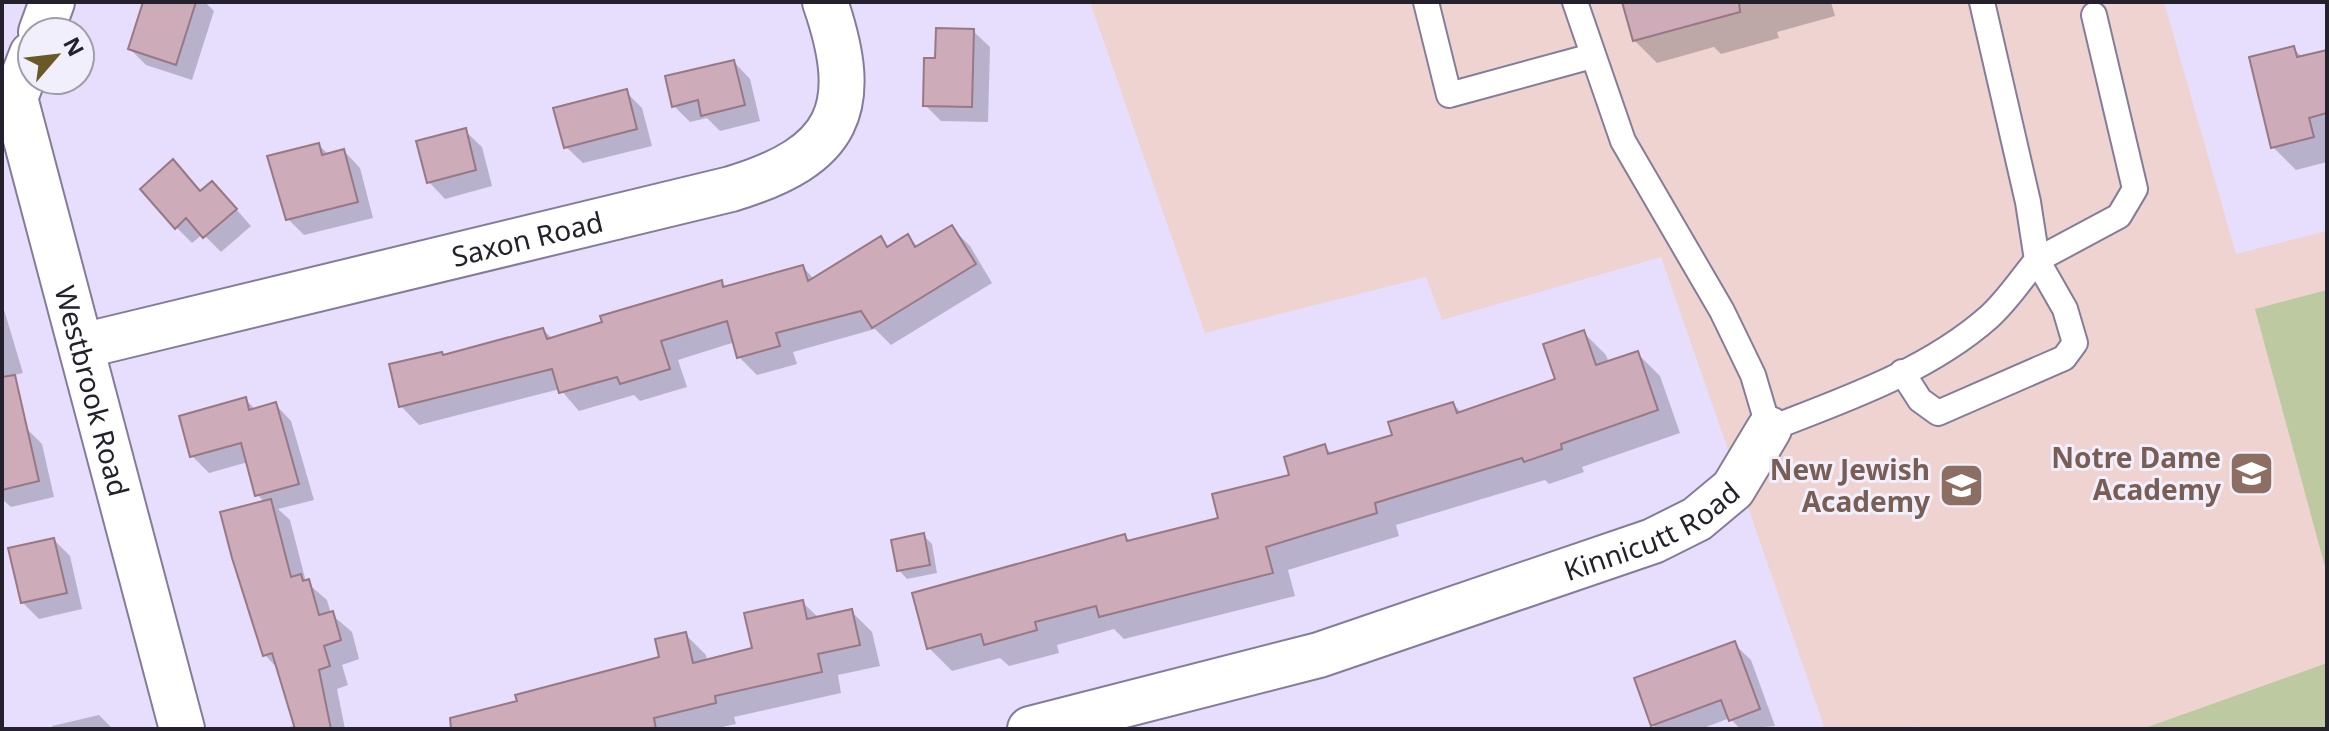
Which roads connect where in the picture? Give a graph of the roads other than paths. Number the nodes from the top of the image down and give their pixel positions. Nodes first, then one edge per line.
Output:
1 (825, 2) edge
2 (1426, 2) edge
3 (1575, 2) edge
4 (1982, 2) edge
5 (2094, 15) dead end
6 (1592, 56) junction
7 (9, 104) edge
8 (2037, 260) junction
9 (82, 346) junction
10 (1902, 372) junction
11 (1769, 429) junction
12 (182, 729) edge
13 (1030, 729) edge

1 - 9 street, Saxon Road
2 - 6 lane
3 - 6 lane
4 - 8 lane
5 - 8 lane
6 - 11 lane
7 - 9 street, Westbrook Road
8 - 10 lane
8 - 10 lane
9 - 12 street, Westbrook Road
10 - 11 lane
11 - 13 street, Kinnicutt Road

